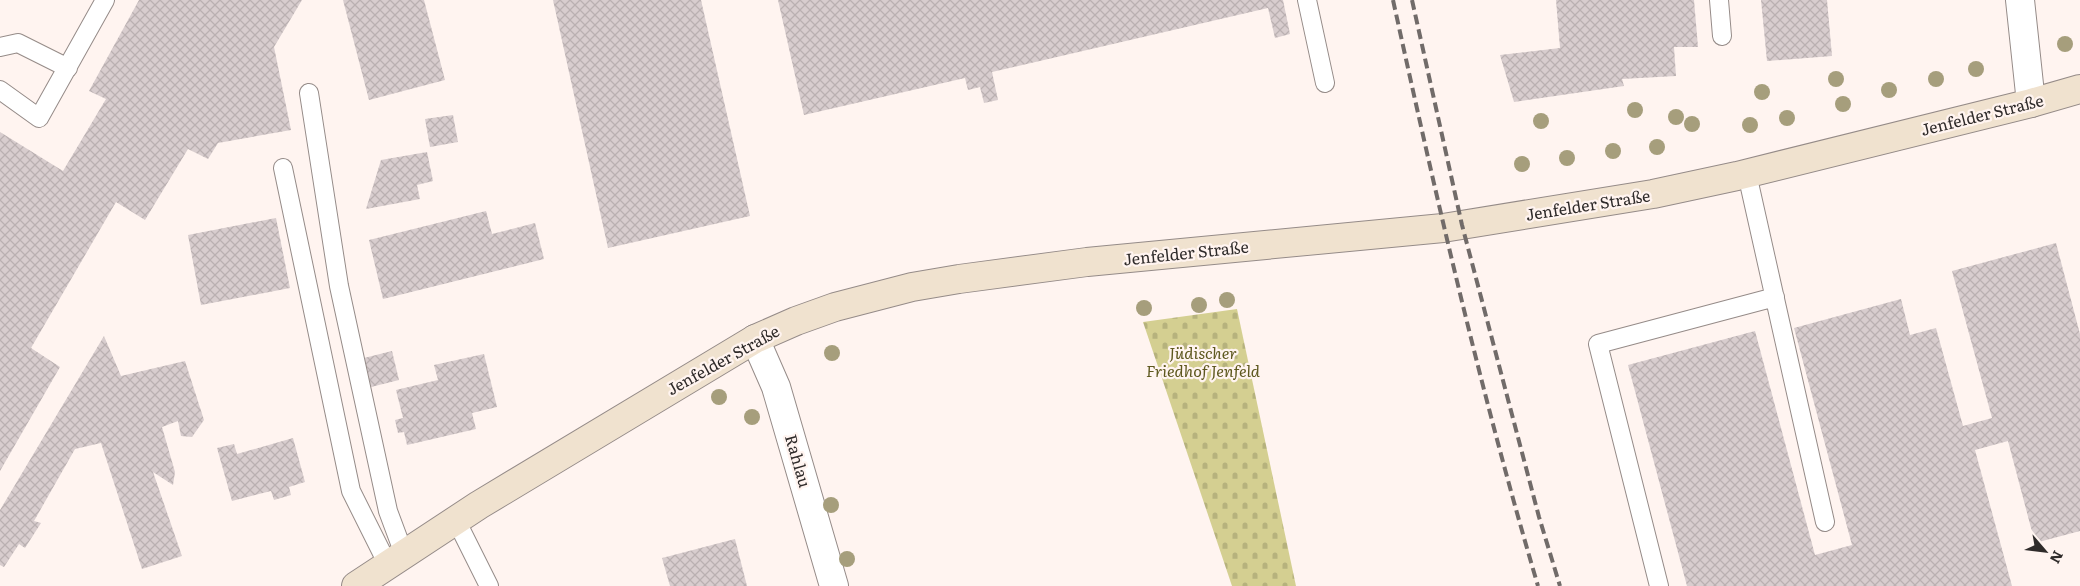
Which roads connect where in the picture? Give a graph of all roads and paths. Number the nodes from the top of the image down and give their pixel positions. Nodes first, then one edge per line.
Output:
1 (105, 0) edge
2 (1307, 0) edge
3 (1719, 0) edge
4 (2020, 0) edge
5 (1722, 36) dead end
6 (0, 47) edge
7 (68, 68) junction
8 (1326, 83) dead end
9 (2080, 89) edge
10 (0, 90) edge
11 (309, 93) dead end
12 (2031, 103) junction
13 (283, 168) dead end
14 (1747, 174) junction
15 (1774, 297) junction
16 (755, 339) junction
17 (456, 520) junction
18 (1825, 522) dead end
19 (396, 560) junction
20 (356, 586) edge
21 (489, 586) edge
22 (834, 586) edge
23 (1659, 586) edge

1 - 7 lane
2 - 8 lane
3 - 5 lane
4 - 12 street
6 - 7 lane
7 - 10 lane
9 - 12 street, Jenfelder Straße
11 - 19 lane
12 - 14 street, Jenfelder Straße
13 - 19 lane
14 - 15 lane
14 - 16 street, Jenfelder Straße
15 - 18 lane
15 - 23 lane
16 - 17 street, Jenfelder Straße
16 - 22 street, Rahlau
17 - 19 street, Jenfelder Straße
17 - 21 lane
19 - 20 street, Jenfelder Straße

